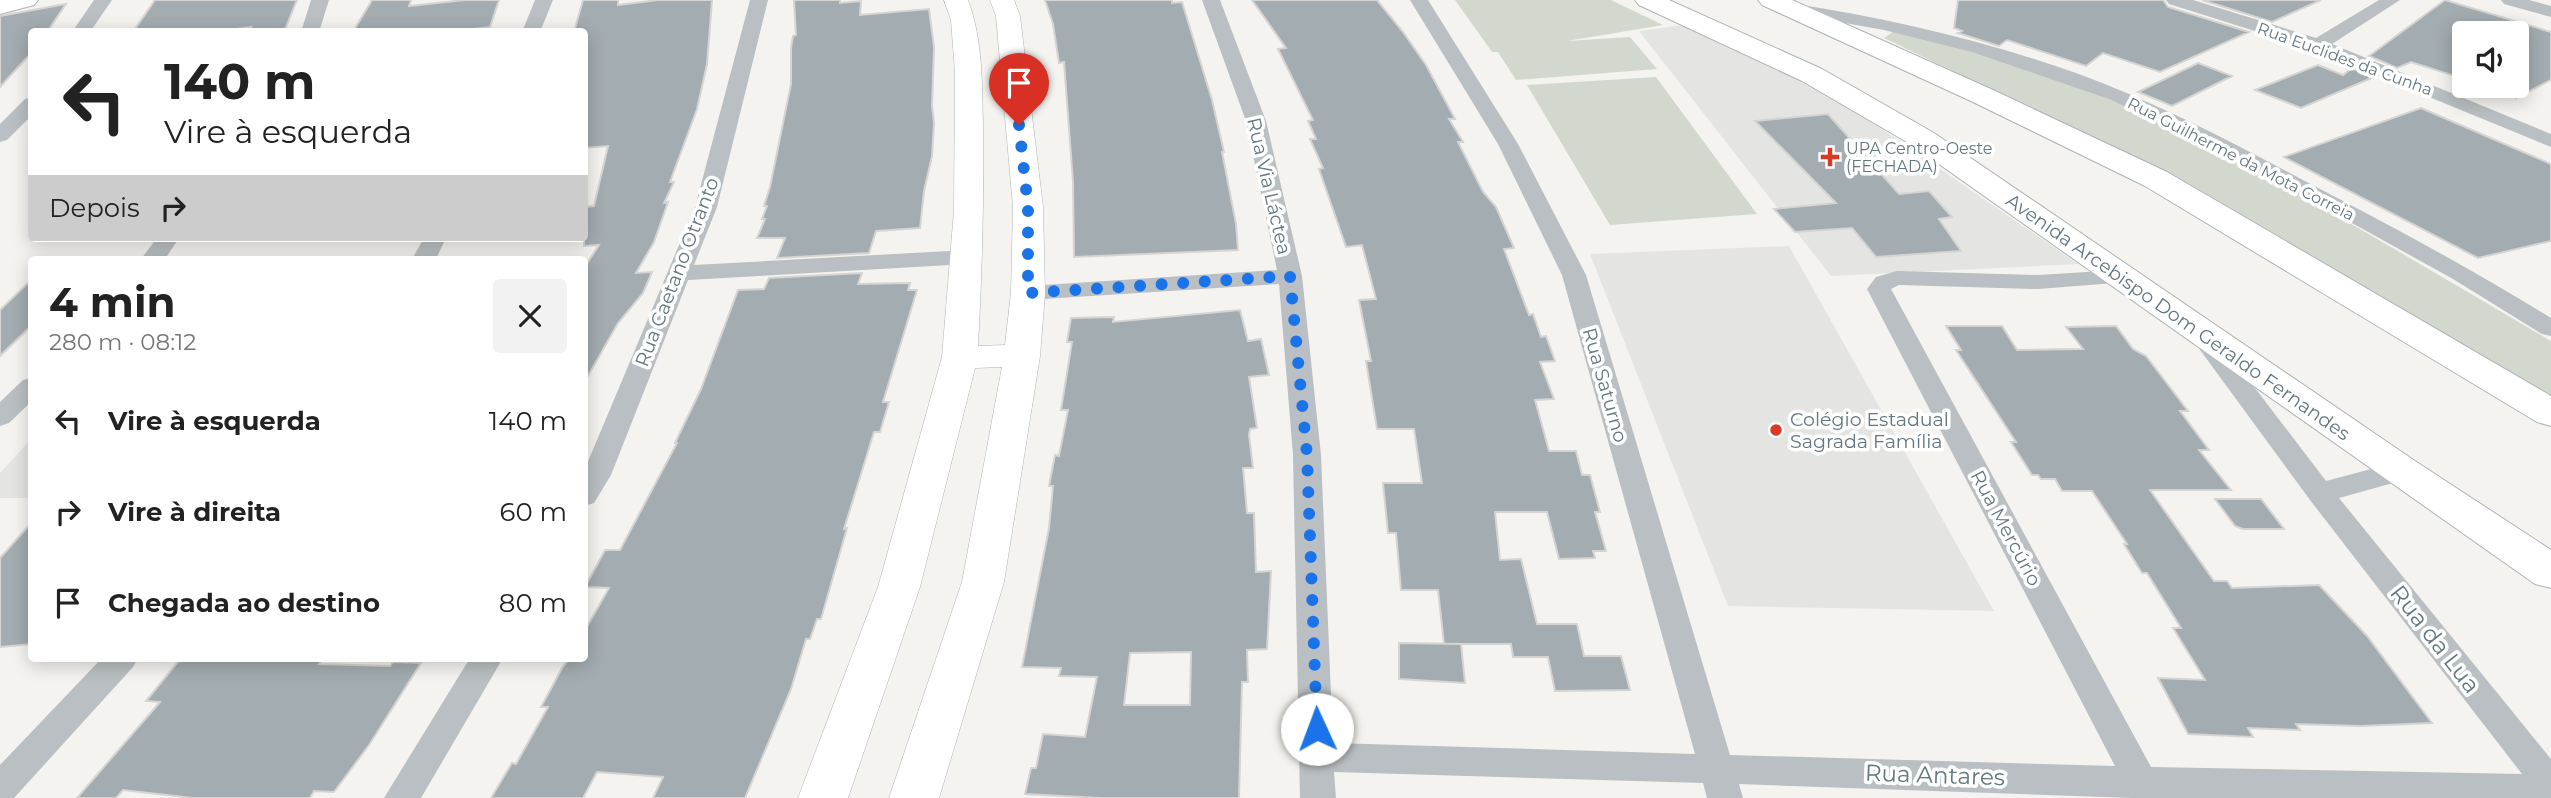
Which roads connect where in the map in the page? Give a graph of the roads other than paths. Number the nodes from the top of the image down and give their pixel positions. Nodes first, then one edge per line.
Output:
1 (24, 0) edge
2 (103, 0) edge
3 (320, 0) edge
4 (544, 0) edge
5 (759, 0) edge
6 (1211, 0) edge
7 (1419, 0) edge
8 (1648, 0) edge
9 (2175, 0) edge
10 (2391, 0) edge
11 (2510, 0) edge
12 (1780, 4) edge
13 (0, 6) edge
14 (1005, 8) edge
15 (960, 10) edge
16 (2551, 12) edge
17 (84, 28) edge
18 (311, 28) edge
19 (533, 28) edge
20 (2318, 45) junction
21 (28, 107) edge
22 (0, 136) edge
23 (2551, 141) edge
24 (998, 209) junction
25 (166, 242) edge
26 (155, 256) edge
27 (967, 257) junction
28 (679, 273) junction
29 (1290, 276) junction
30 (2120, 277) junction
31 (1028, 293) junction
32 (2551, 329) edge
33 (2200, 332) junction
34 (1021, 356) junction
35 (960, 357) junction
36 (28, 390) edge
37 (2551, 412) edge
38 (0, 417) edge
39 (2401, 471) junction
40 (588, 490) edge
41 (2319, 493) junction
42 (2551, 572) edge
43 (118, 662) edge
44 (484, 662) edge
45 (1318, 757) junction
46 (1720, 783) edge
47 (2551, 785) edge
48 (0, 789) edge
49 (2145, 790) edge
50 (2551, 790) edge
51 (402, 798) edge
52 (823, 798) edge
53 (914, 798) edge
54 (1318, 798) edge

1 - 13 main road
2 - 17 street
3 - 18 street
4 - 19 street
5 - 28 street, Rua Caetano Otranto
6 - 29 street, Rua Via Láctea
7 - 46 street, Rua Saturno
8 - 30 main road, Avenida Arcebispo Dom Geraldo Fernandes
9 - 20 street, Rua Euclides da Cunha
10 - 20 street
11 - 16 street
12 - 32 street, Rua Guilherme da Mota Correia
12 - 37 main road
14 - 15 street
14 - 24 street
15 - 24 street
20 - 23 street, Rua Euclides da Cunha
21 - 22 street
24 - 27 street
24 - 31 street
25 - 26 street
27 - 28 street
27 - 35 street
28 - 40 street, Rua Caetano Otranto
29 - 31 street
29 - 45 street, Rua Via Láctea
30 - 33 main road, Avenida Arcebispo Dom Geraldo Fernandes
30 - 49 street, Rua Mercúrio
31 - 34 street
33 - 39 main road, Avenida Arcebispo Dom Geraldo Fernandes
33 - 41 street, Rua da Lua
34 - 35 street
34 - 53 street
35 - 52 street
36 - 38 street
39 - 41 street
39 - 42 main road, Avenida Arcebispo Dom Geraldo Fernandes
41 - 47 street, Rua da Lua
43 - 48 street
44 - 51 street
45 - 46 street, Rua Antares
45 - 54 street, Rua Via Láctea
46 - 49 street, Rua Antares
49 - 50 street, Rua Antares

